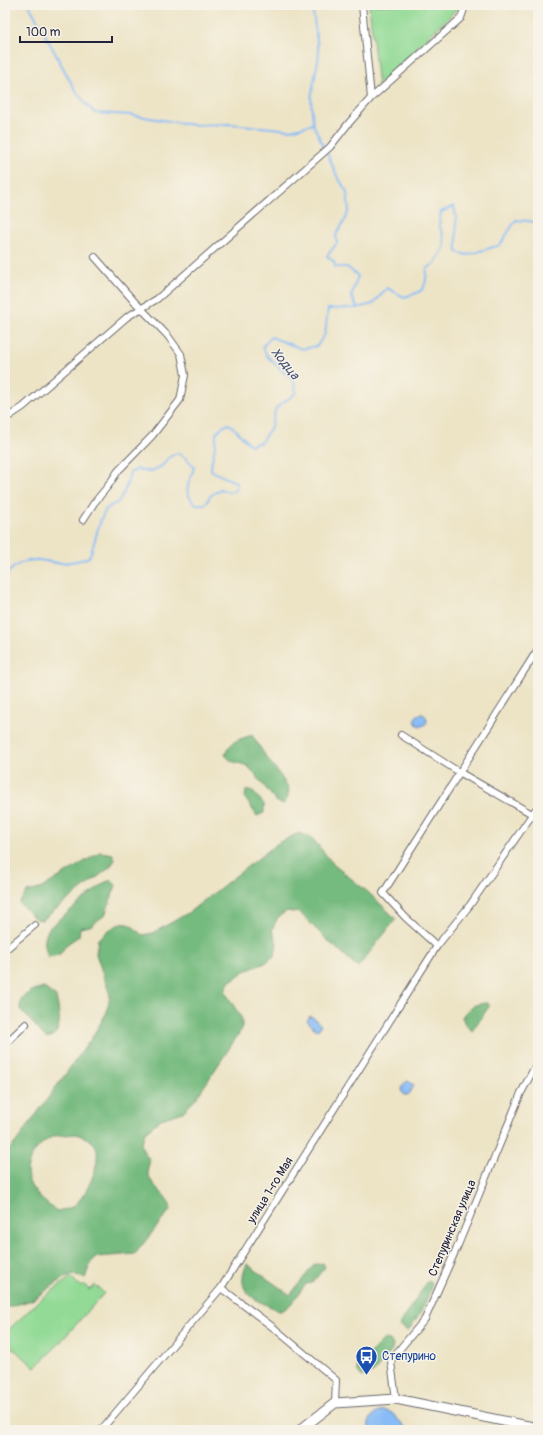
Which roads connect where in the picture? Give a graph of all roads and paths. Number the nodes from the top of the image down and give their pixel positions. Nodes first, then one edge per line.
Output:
1 (362, 5) edge
2 (463, 5) edge
3 (371, 98) junction
4 (95, 257) dead end
5 (142, 308) junction
6 (5, 419) edge
7 (83, 520) dead end
8 (538, 650) edge
9 (401, 735) dead end
10 (460, 772) junction
11 (538, 806) edge
12 (532, 814) junction
13 (35, 925) dead end
14 (437, 946) junction
15 (5, 950) edge
16 (26, 1024) dead end
17 (5, 1044) edge
18 (538, 1061) edge
19 (221, 1288) junction
20 (396, 1399) junction
21 (335, 1403) junction
22 (538, 1428) edge
23 (101, 1430) edge
24 (300, 1430) edge

1 - 3 street
2 - 3 street
3 - 5 street
4 - 5 street
5 - 6 street
5 - 7 street
8 - 10 street
9 - 10 street
10 - 12 street
10 - 14 street
11 - 12 street, улица 1-го Мая
12 - 14 street, улица 1-го Мая
13 - 15 street
14 - 19 street, улица 1-го Мая
16 - 17 street
18 - 20 street, Степуринская улица
19 - 21 street
19 - 23 street, улица 1-го Мая
20 - 21 street
20 - 22 street
21 - 24 street

